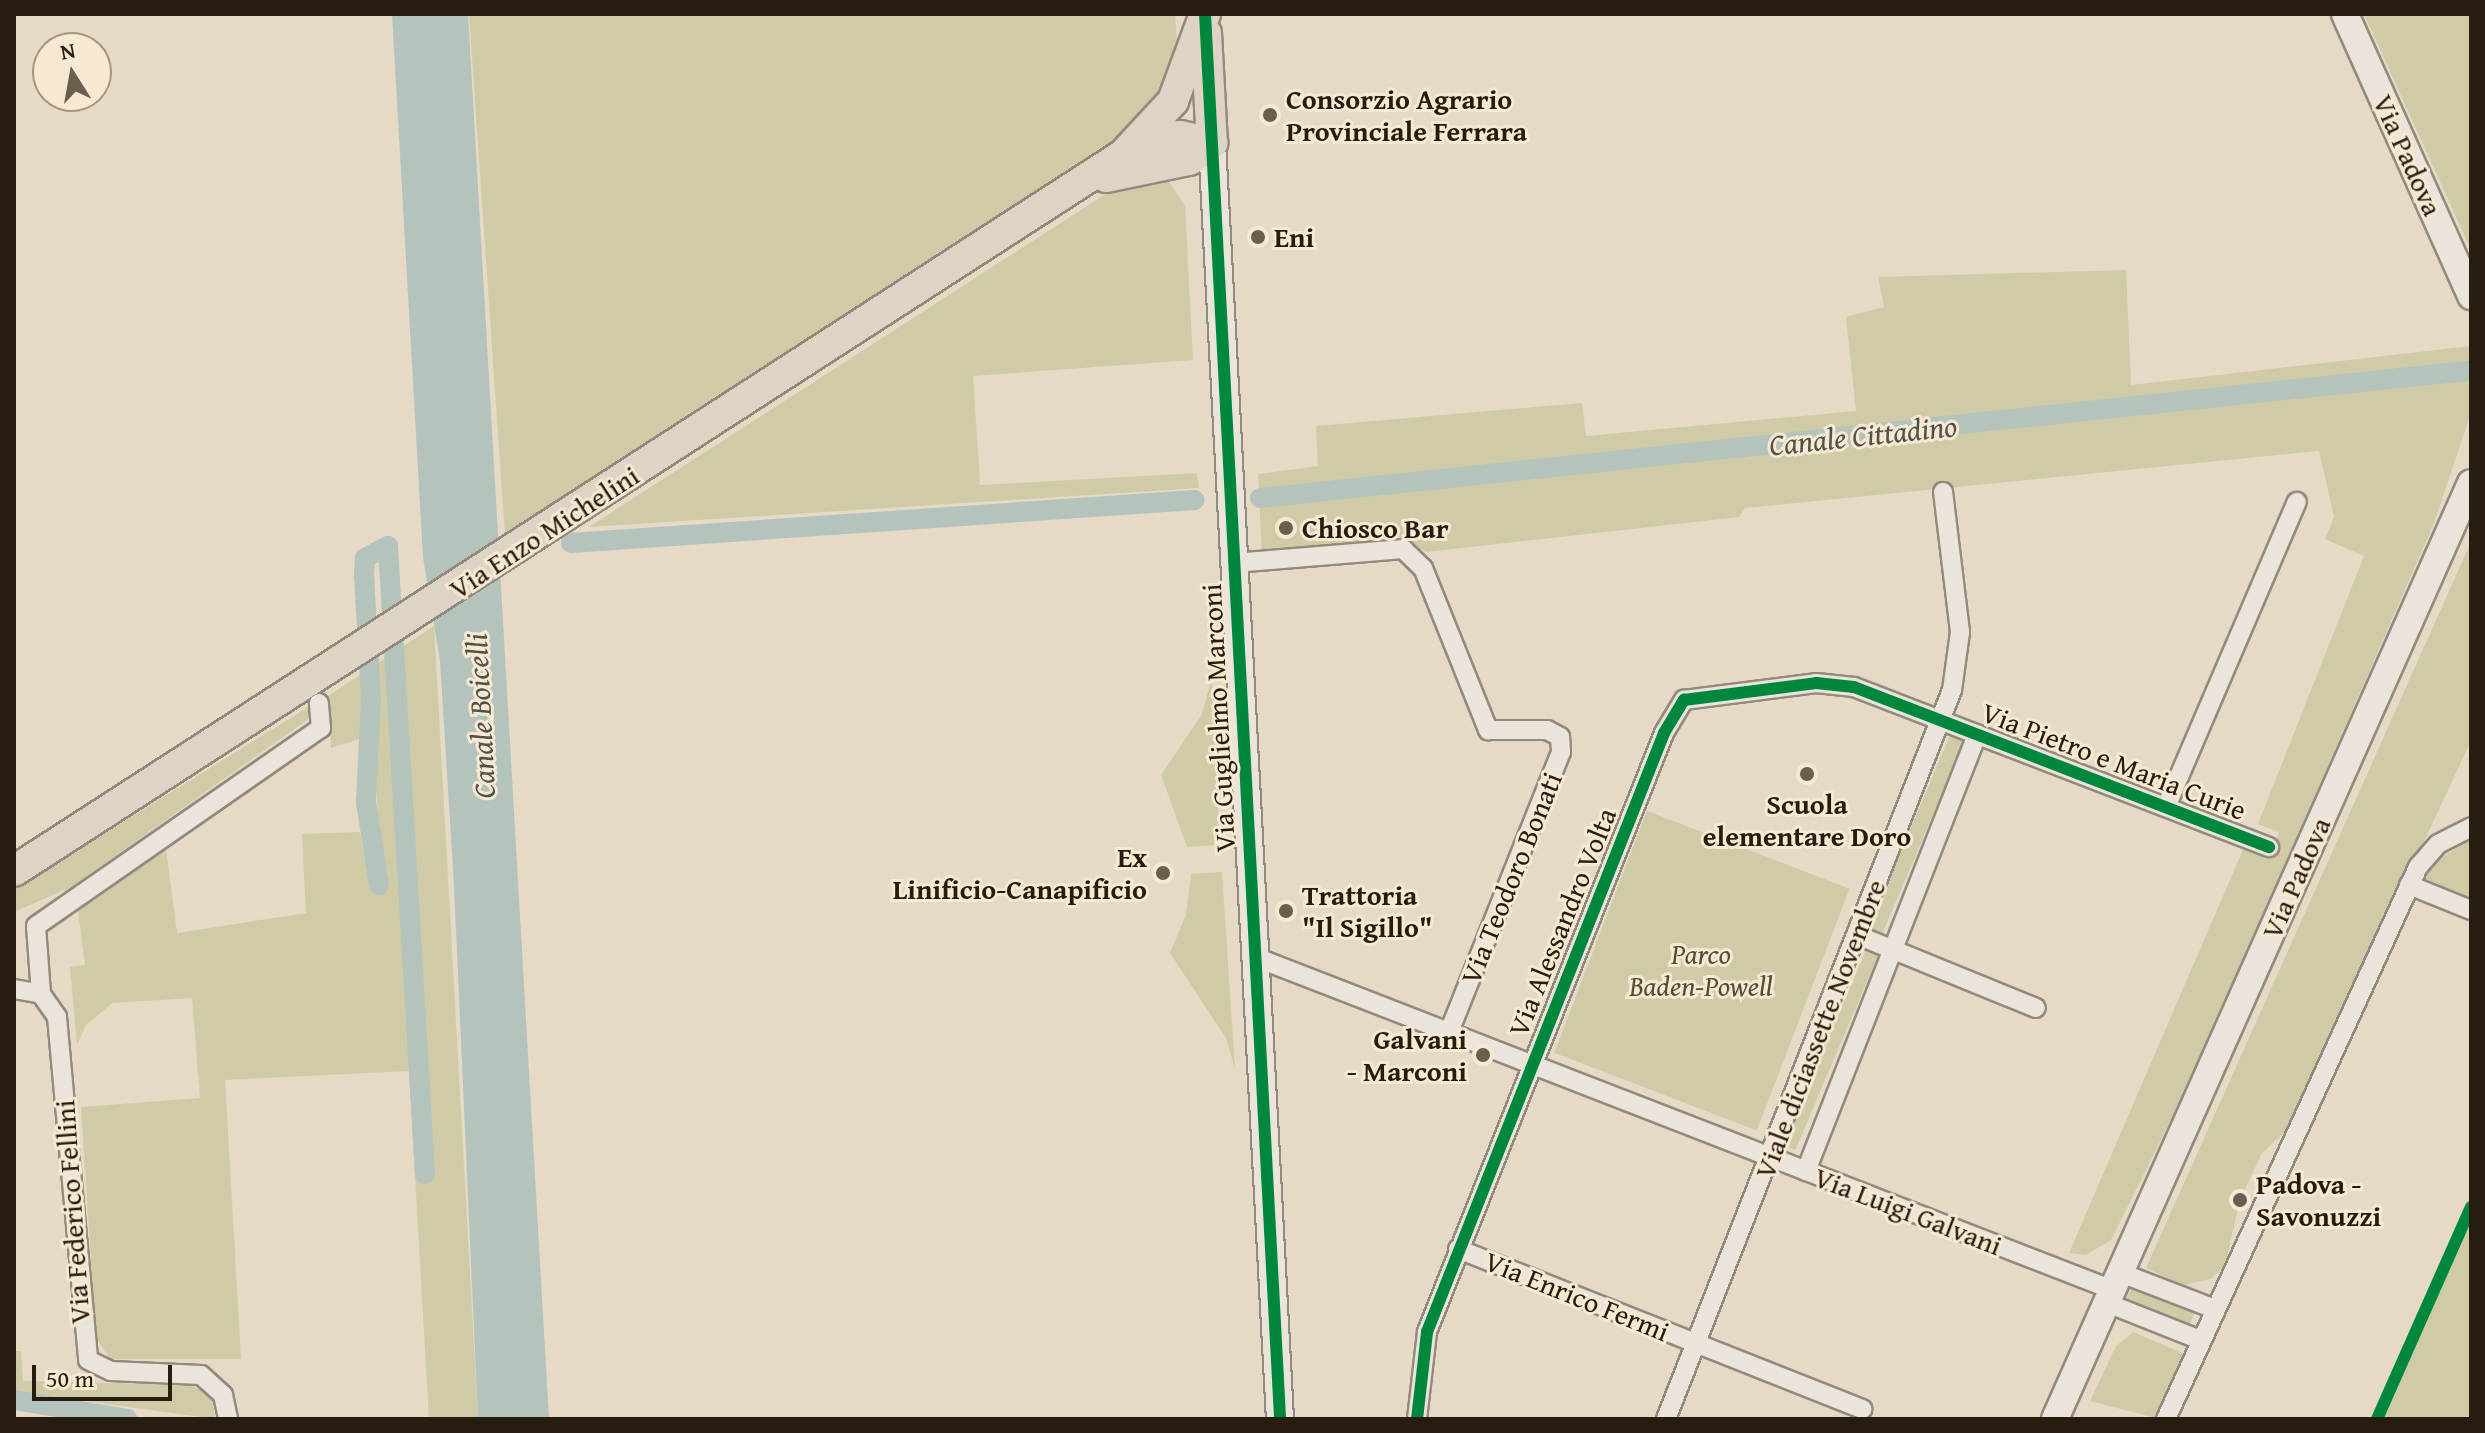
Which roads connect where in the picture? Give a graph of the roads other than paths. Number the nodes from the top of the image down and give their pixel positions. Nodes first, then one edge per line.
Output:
1 (1205, 14) edge
2 (2345, 14) edge
3 (1212, 143) junction
4 (1136, 144) junction
5 (1173, 163) junction
6 (1072, 189) junction
7 (1216, 229) junction
8 (2471, 296) edge
9 (2471, 483) edge
10 (1943, 492) dead end
11 (2297, 502) dead end
12 (1234, 563) junction
13 (319, 703) dead end
14 (1941, 721) junction
15 (1977, 734) junction
16 (2166, 807) junction
17 (2471, 827) edge
18 (2269, 847) dead end
19 (14, 871) edge
20 (2409, 885) junction
21 (2471, 910) edge
22 (1857, 935) junction
23 (1893, 949) junction
24 (1255, 957) junction
25 (14, 989) edge
26 (41, 994) junction
27 (2036, 1008) dead end
28 (1449, 1032) junction
29 (1532, 1065) junction
30 (1770, 1157) junction
31 (1806, 1171) junction
32 (1458, 1249) junction
33 (2114, 1289) junction
34 (2212, 1308) junction
35 (2198, 1339) junction
36 (1696, 1344) junction
37 (1862, 1409) dead end
38 (228, 1419) edge
39 (1280, 1419) edge
40 (1417, 1419) edge
41 (1666, 1419) edge
42 (2055, 1419) edge
43 (2166, 1419) edge

1 - 3 main road, Via Guglielmo Marconi
1 - 4 main road, Via Enzo Michelini
2 - 8 main road, Via Padova
3 - 4 main road, Via Enzo Michelini
3 - 5 main road, Via Enzo Michelini
3 - 7 main road, Via Guglielmo Marconi
4 - 6 main road, Via Enzo Michelini
5 - 6 main road, Via Enzo Michelini
5 - 7 main road
6 - 19 main road, Via Enzo Michelini
7 - 12 main road, Via Guglielmo Marconi
9 - 33 main road, Via Padova
10 - 14 street, Viale diciassette Novembre
11 - 16 street, Via Pietro e Maria Curie
12 - 24 main road, Via Guglielmo Marconi
12 - 28 street, Via Teodoro Bonati
13 - 26 street, Via Federico Fellini
14 - 15 street, Via Pietro e Maria Curie
14 - 22 street, Viale diciassette Novembre
14 - 29 street, Via Alessandro Volta
15 - 16 street, Via Pietro e Maria Curie
15 - 23 street, Viale diciassette Novembre
16 - 18 street, Via Pietro e Maria Curie
17 - 20 street
20 - 21 street
20 - 34 street
22 - 23 street
22 - 30 street, Viale diciassette Novembre
23 - 27 street
23 - 31 street, Viale diciassette Novembre
24 - 28 street, Via Luigi Galvani
24 - 39 main road, Via Guglielmo Marconi
25 - 26 street
26 - 38 street, Via Federico Fellini
28 - 29 street, Via Luigi Galvani
29 - 30 street, Via Luigi Galvani
29 - 32 street, Via Alessandro Volta
30 - 31 street, Via Luigi Galvani
30 - 36 street, Viale diciassette Novembre
31 - 33 street, Via Luigi Galvani
32 - 36 street, Via Enrico Fermi
32 - 40 street, Via Alessandro Volta
33 - 34 street
33 - 35 street
33 - 42 main road, Via Padova
34 - 35 street
35 - 43 street
36 - 37 street, Via Enrico Fermi
36 - 41 street, Viale diciassette Novembre

